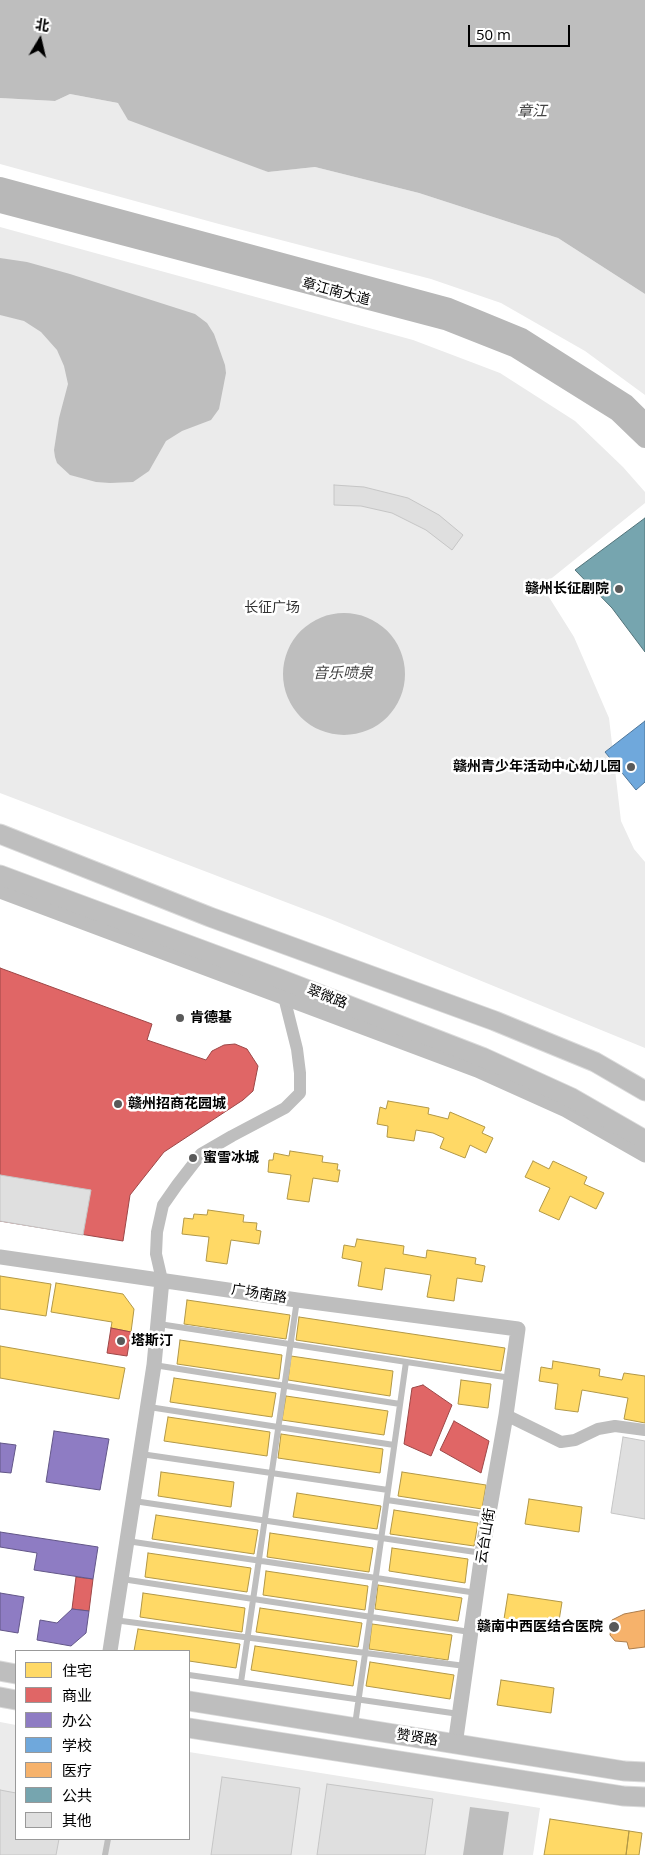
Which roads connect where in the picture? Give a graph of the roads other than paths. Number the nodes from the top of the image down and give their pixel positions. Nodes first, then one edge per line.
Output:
1 (0, 186) edge
2 (0, 204) edge
3 (645, 422) edge
4 (645, 439) edge
5 (0, 834) edge
6 (0, 875) edge
7 (0, 891) edge
8 (280, 979) junction
9 (283, 998) junction
10 (645, 1091) edge
11 (645, 1140) edge
12 (645, 1155) edge
13 (0, 1256) edge
14 (162, 1280) junction
15 (297, 1300) junction
16 (158, 1324) junction
17 (518, 1329) joint
18 (290, 1344) junction
19 (406, 1362) junction
20 (154, 1365) junction
21 (511, 1378) junction
22 (284, 1386) junction
23 (400, 1404) junction
24 (147, 1407) junction
25 (506, 1415) junction
26 (278, 1427) junction
27 (645, 1430) edge
28 (394, 1445) junction
29 (140, 1454) junction
30 (271, 1473) junction
31 (388, 1490) junction
32 (133, 1500) junction
33 (387, 1500) junction
34 (489, 1514) junction
35 (264, 1520) junction
36 (381, 1538) junction
37 (127, 1541) junction
38 (482, 1553) junction
39 (259, 1560) junction
40 (376, 1578) junction
41 (121, 1579) junction
42 (477, 1593) junction
43 (253, 1599) junction
44 (370, 1617) junction
45 (114, 1620) junction
46 (472, 1632) junction
47 (247, 1638) junction
48 (110, 1650) edge
49 (365, 1653) junction
50 (467, 1667) junction
51 (0, 1671) edge
52 (15, 1674) edge
53 (190, 1675) edge
54 (241, 1682) junction
55 (0, 1697) edge
56 (15, 1700) edge
57 (358, 1700) junction
58 (190, 1701) edge
59 (459, 1714) junction
60 (190, 1728) edge
61 (354, 1728) junction
62 (455, 1745) junction
63 (645, 1772) edge
64 (645, 1797) edge
65 (108, 1840) edge
66 (105, 1855) edge

1 - 3 main road, 章江南大道
2 - 4 main road, 章江南大道
5 - 10 main road
6 - 8 main road, 翠微路
7 - 9 street
8 - 9 street
8 - 11 main road, 翠微路
9 - 12 street
9 - 14 street
13 - 14 street, 广场南路
14 - 15 street, 广场南路
14 - 16 street
15 - 17 street, 广场南路
15 - 18 lane
16 - 18 lane
16 - 20 street
17 - 21 street, 云台山街
18 - 19 lane
18 - 22 lane
19 - 21 lane
19 - 23 lane
20 - 22 lane
20 - 24 street
21 - 25 street, 云台山街
22 - 23 lane
22 - 26 lane
23 - 28 lane
24 - 26 lane
24 - 29 street
25 - 27 street
25 - 34 street, 云台山街
26 - 28 lane
26 - 30 lane
28 - 31 lane
29 - 30 lane
29 - 32 street
30 - 31 lane
30 - 35 lane
31 - 33 lane
32 - 35 lane
32 - 37 street
33 - 34 lane
33 - 36 lane
34 - 38 street, 云台山街
35 - 36 lane
35 - 39 lane
36 - 38 lane
36 - 40 lane
37 - 39 lane
37 - 41 street
38 - 42 street, 云台山街
39 - 40 lane
39 - 43 lane
40 - 42 lane
40 - 44 lane
41 - 43 lane
41 - 45 street
42 - 46 street, 云台山街
43 - 44 lane
43 - 47 lane
44 - 46 lane
44 - 49 lane
45 - 47 lane
45 - 48 street
46 - 50 street, 云台山街
47 - 49 lane
47 - 54 lane
49 - 50 lane
49 - 57 lane
50 - 59 street, 云台山街
51 - 52 main road
53 - 54 lane
54 - 57 lane
55 - 56 main road
57 - 59 lane
57 - 61 lane
58 - 61 main road, 赞贤路
59 - 62 street, 云台山街
60 - 64 main road, 赞贤路
61 - 62 main road, 赞贤路
62 - 63 main road, 赞贤路
65 - 66 lane

